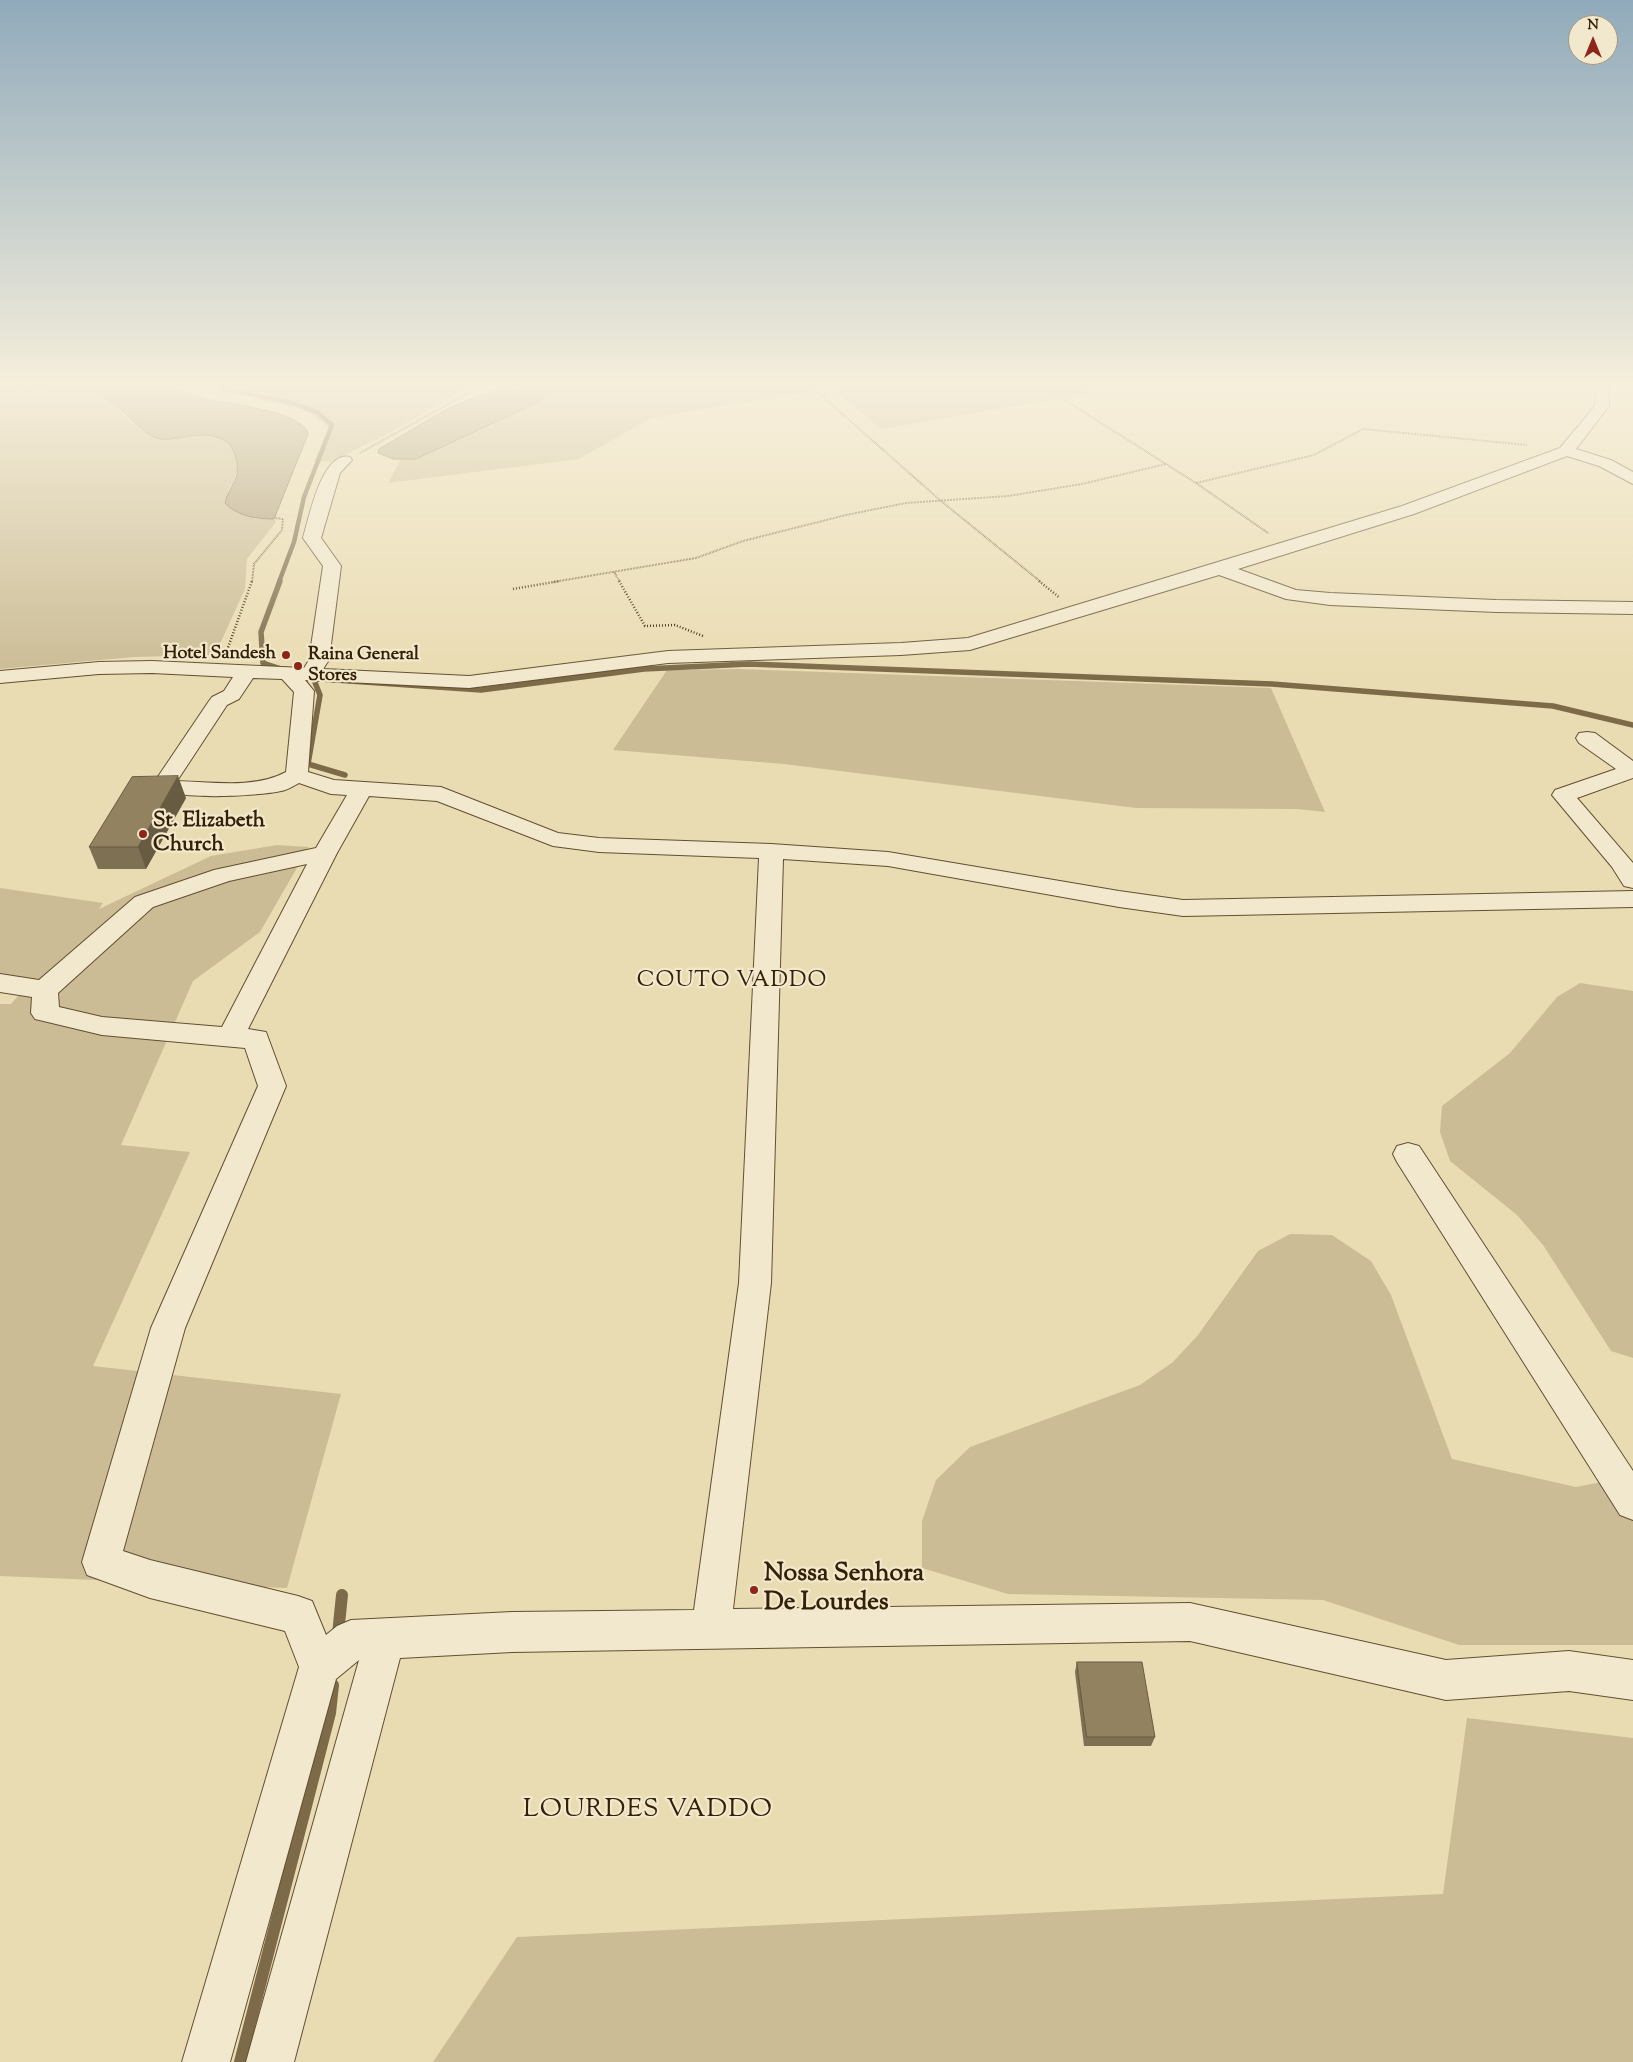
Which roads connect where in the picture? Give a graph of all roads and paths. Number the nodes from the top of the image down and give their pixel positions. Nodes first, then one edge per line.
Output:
1 (328, 484) edge
2 (922, 484) edge
3 (1075, 484) edge
4 (1198, 484) edge
5 (1476, 484) edge
6 (941, 501) junction
7 (275, 518) dead end
8 (1290, 547) junction
9 (1220, 570) junction
10 (614, 572) junction
11 (512, 589) dead end
12 (1633, 608) edge
13 (1077, 612) junction
14 (706, 656) junction
15 (232, 670) junction
16 (298, 673) junction
17 (0, 677) edge
18 (1587, 738) dead end
19 (1632, 771) edge
20 (297, 775) junction
21 (362, 789) junction
22 (771, 851) junction
23 (325, 853) junction
24 (1633, 881) edge
25 (1633, 899) edge
26 (0, 983) edge
27 (45, 990) junction
28 (230, 1037) junction
29 (1408, 1154) dead end
30 (1633, 1503) edge
31 (712, 1630) junction
32 (385, 1639) junction
33 (319, 1667) junction
34 (1633, 1680) edge
35 (206, 2062) edge
36 (270, 2062) edge

1 - 16 street
2 - 6 path
3 - 6 path
4 - 8 path
5 - 8 street
6 - 10 path
6 - 13 path
7 - 15 path
8 - 9 street
9 - 12 street
9 - 13 street
10 - 11 path
10 - 14 path
13 - 14 street
14 - 16 street
15 - 16 street
15 - 17 street
15 - 20 street
16 - 20 street
18 - 19 street
19 - 24 street
20 - 21 street
21 - 22 street
21 - 23 street
22 - 25 street
22 - 31 street
23 - 27 street
23 - 28 street
26 - 27 street
27 - 28 street
28 - 33 street
29 - 30 street
31 - 32 street
31 - 34 street
32 - 33 street
32 - 36 street
33 - 35 street

